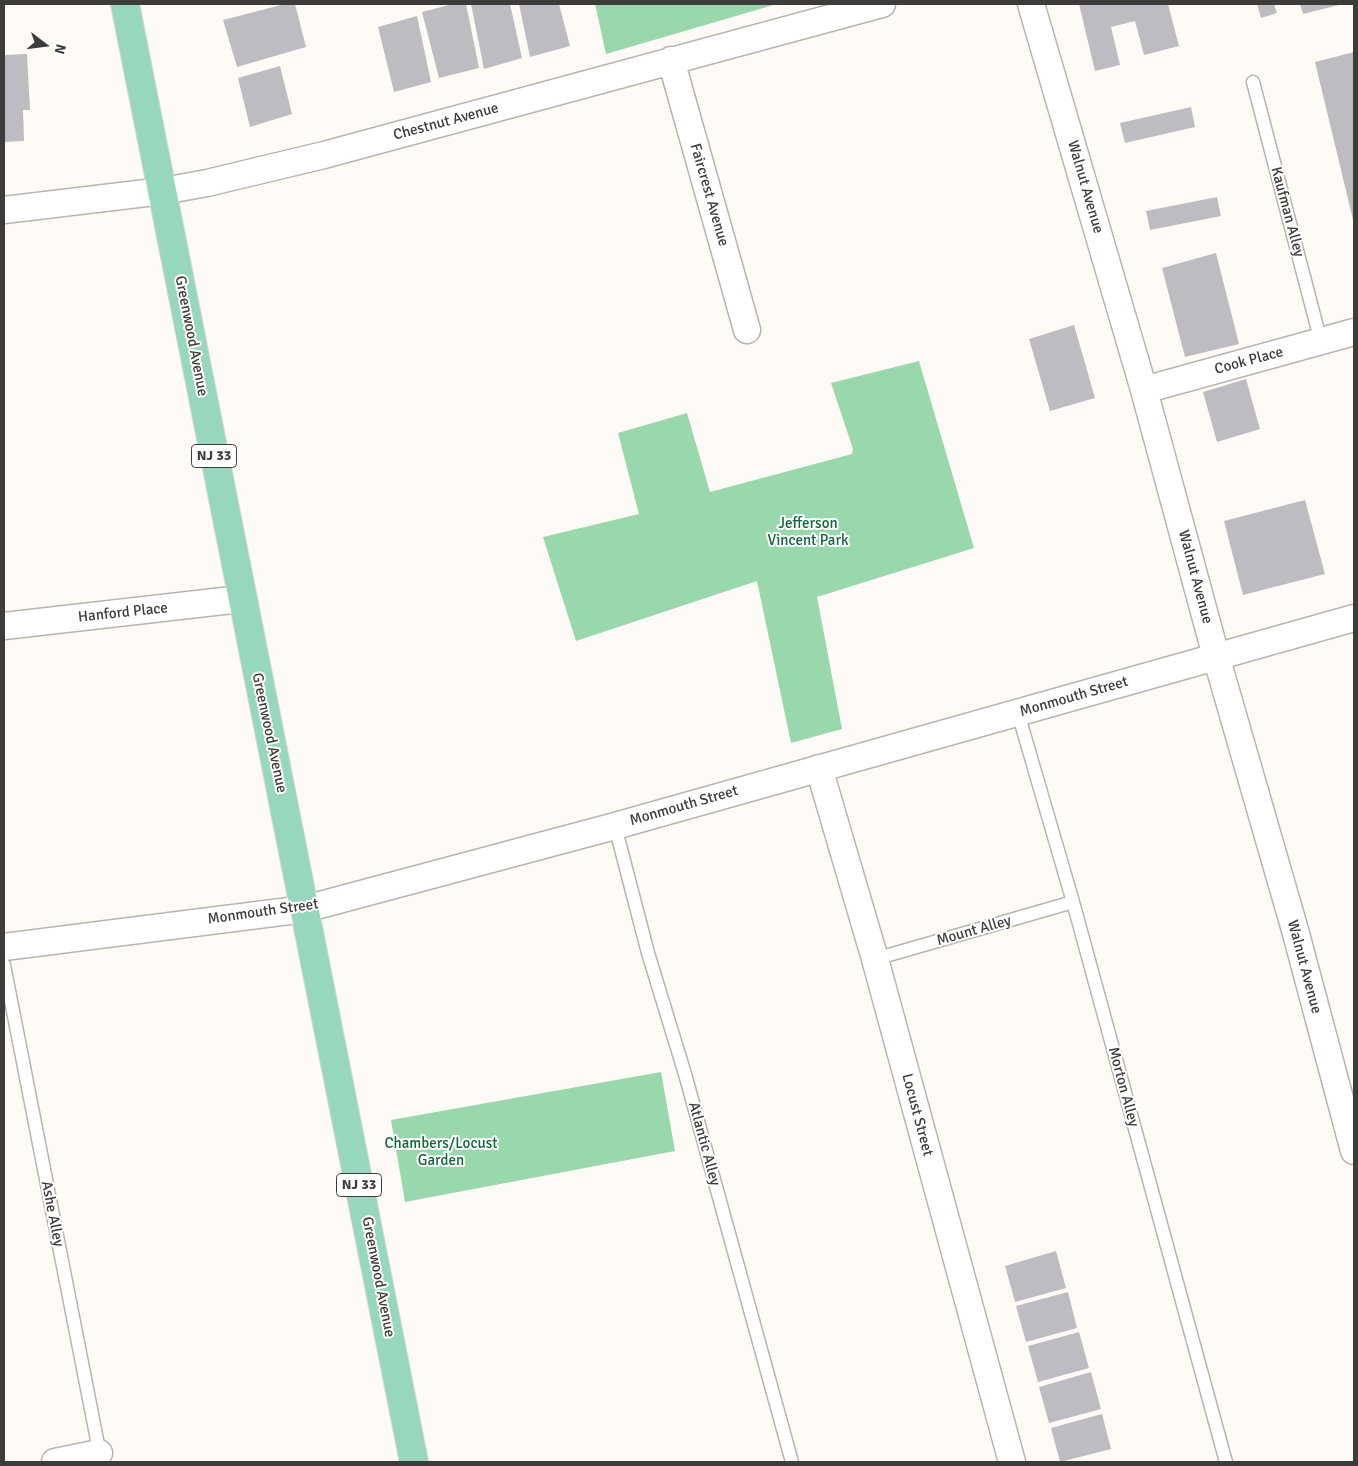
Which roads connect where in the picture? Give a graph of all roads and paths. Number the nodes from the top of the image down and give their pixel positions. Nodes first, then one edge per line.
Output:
1 (124, 4) edge
2 (882, 4) edge
3 (1031, 4) edge
4 (671, 60) junction
5 (1253, 82) dead end
6 (163, 191) junction
7 (4, 210) edge
8 (747, 330) dead end
9 (1354, 332) edge
10 (1321, 342) junction
11 (1144, 390) junction
12 (241, 599) junction
13 (1354, 618) edge
14 (4, 626) edge
15 (1216, 656) junction
16 (1018, 713) junction
17 (819, 768) junction
18 (615, 826) junction
19 (1073, 902) junction
20 (304, 909) junction
21 (4, 947) edge
22 (875, 959) junction
23 (4, 965) edge
24 (1354, 1151) edge
25 (100, 1458) edge
26 (54, 1462) edge
27 (414, 1462) edge
28 (792, 1462) edge
29 (1012, 1462) edge
30 (1226, 1462) edge

1 - 6 main road, Greenwood Avenue / NJ 33
2 - 4 street, Chestnut Avenue
3 - 11 street, Walnut Avenue
4 - 6 street, Chestnut Avenue
4 - 8 street, Faircrest Avenue
5 - 10 lane, Kaufman Alley
6 - 7 street, Chestnut Avenue
6 - 12 main road, Greenwood Avenue / NJ 33
9 - 10 street, Cook Place
10 - 11 street, Cook Place
11 - 15 street, Walnut Avenue
12 - 14 street, Hanford Place
12 - 20 main road, Greenwood Avenue / NJ 33
13 - 15 street, Monmouth Street
15 - 16 street, Monmouth Street
15 - 24 street, Walnut Avenue
16 - 17 street, Monmouth Street
16 - 19 lane, Morton Alley
17 - 18 street, Monmouth Street
17 - 22 street, Locust Street
18 - 20 street, Monmouth Street
18 - 28 lane, Atlantic Alley
19 - 22 lane, Mount Alley
19 - 30 lane, Morton Alley
20 - 21 street, Monmouth Street
20 - 27 main road, Greenwood Avenue / NJ 33
22 - 29 street, Locust Street
23 - 25 lane, Ashe Alley
25 - 26 street

